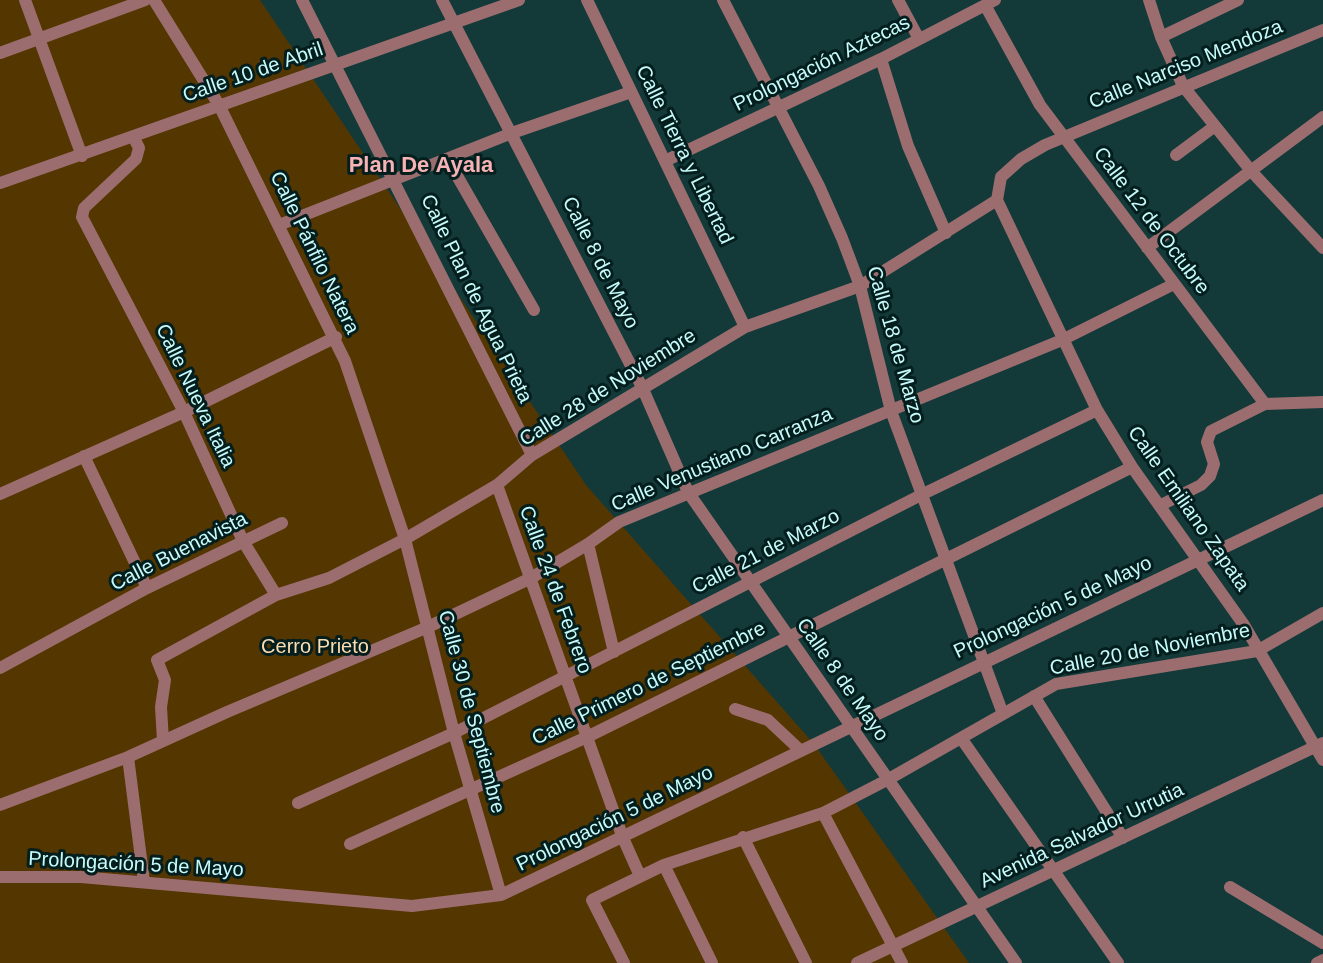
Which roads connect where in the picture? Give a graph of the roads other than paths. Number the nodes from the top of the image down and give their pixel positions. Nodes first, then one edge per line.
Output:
1 (25, 0) edge
2 (145, 0) edge
3 (154, 0) edge
4 (302, 0) edge
5 (442, 0) edge
6 (519, 0) edge
7 (587, 0) edge
8 (723, 0) edge
9 (898, 0) edge
10 (1149, 0) edge
11 (1238, 0) edge
12 (990, 3) edge
13 (453, 24) junction
14 (1323, 30) edge
15 (1161, 37) junction
16 (38, 39) junction
17 (919, 39) junction
18 (0, 53) edge
19 (881, 59) junction
20 (336, 65) junction
21 (1183, 86) junction
22 (631, 92) junction
23 (219, 105) junction
24 (778, 108) junction
25 (1323, 117) edge
26 (1215, 126) junction
27 (512, 133) junction
28 (134, 136) junction
29 (1064, 137) junction
30 (1176, 155) dead end
31 (82, 156) junction
32 (448, 160) junction
33 (665, 161) junction
34 (1252, 172) junction
35 (396, 181) junction
36 (0, 183) edge
37 (997, 200) junction
38 (279, 225) junction
39 (946, 233) junction
40 (1146, 248) junction
41 (1323, 248) edge
42 (1174, 284) junction
43 (860, 286) junction
44 (534, 310) dead end
45 (745, 327) junction
46 (336, 337) junction
47 (1062, 339) junction
48 (642, 387) junction
49 (1323, 402) edge
50 (1264, 404) junction
51 (1097, 410) junction
52 (891, 411) junction
53 (184, 412) junction
54 (532, 455) junction
55 (84, 456) junction
56 (1132, 467) junction
57 (497, 485) junction
58 (688, 492) junction
59 (0, 494) edge
60 (923, 494) junction
61 (1323, 500) edge
62 (1161, 505) junction
63 (282, 523) dead end
64 (405, 539) junction
65 (243, 541) junction
66 (588, 544) junction
67 (946, 559) junction
68 (1200, 561) junction
69 (531, 578) junction
70 (750, 582) junction
71 (147, 588) junction
72 (276, 595) junction
73 (1323, 613) edge
74 (428, 627) junction
75 (789, 638) junction
76 (1257, 651) junction
77 (614, 652) junction
78 (982, 663) junction
79 (0, 668) edge
80 (566, 677) junction
81 (1034, 696) junction
82 (735, 709) dead end
83 (1003, 714) junction
84 (850, 727) junction
85 (454, 733) junction
86 (587, 737) junction
87 (961, 738) junction
88 (163, 741) junction
89 (1319, 745) edge
90 (801, 751) junction
91 (128, 757) junction
92 (1323, 760) edge
93 (887, 780) junction
94 (472, 791) junction
95 (298, 803) dead end
96 (0, 806) edge
97 (823, 813) junction
98 (743, 837) junction
99 (623, 838) junction
100 (1123, 838) junction
101 (350, 844) dead end
102 (664, 865) junction
103 (1055, 870) junction
104 (640, 876) junction
105 (0, 877) edge
106 (144, 882) junction
107 (1230, 887) dead end
108 (501, 895) junction
109 (977, 907) junction
110 (1323, 943) edge
111 (894, 945) junction
112 (1323, 960) edge
113 (624, 963) edge
114 (712, 963) edge
115 (806, 963) edge
116 (857, 963) edge
117 (902, 963) edge
118 (1016, 963) edge
119 (1118, 963) edge
120 (1317, 963) edge

1 - 16 street
2 - 16 street
3 - 23 street, Calle Pánfilo Natera
4 - 20 street, Calle Plan de Agua Prieta
5 - 13 street, Calle 8 de Mayo
6 - 13 street, Calle 10 de Abril
7 - 22 street, Calle Tierra y Libertad
8 - 24 street, Calle 18 de Marzo
9 - 17 street
10 - 15 street
11 - 15 street
12 - 17 street, Prolongación Aztecas
12 - 29 street, Calle 12 de Octubre
13 - 20 street, Calle 10 de Abril
13 - 27 street, Calle 8 de Mayo
14 - 21 street, Calle Narciso Mendoza
15 - 21 street
16 - 18 street
16 - 31 street
17 - 19 street, Prolongación Aztecas
19 - 24 street, Prolongación Aztecas
19 - 39 street
20 - 23 street, Calle 10 de Abril
20 - 35 street, Calle Plan de Agua Prieta
21 - 26 street
21 - 29 street, Calle Narciso Mendoza
22 - 27 street
22 - 33 street, Calle Tierra y Libertad
23 - 28 street, Calle 10 de Abril
23 - 38 street, Calle Pánfilo Natera
24 - 33 street, Prolongación Aztecas
24 - 43 street, Calle 18 de Marzo
25 - 34 street
26 - 30 street
26 - 34 street
27 - 32 street
27 - 48 street, Calle 8 de Mayo
28 - 31 street, Calle 10 de Abril
28 - 53 street, Calle Nueva Italia
29 - 37 street
29 - 40 street, Calle 12 de Octubre
31 - 36 street, Calle 10 de Abril
32 - 35 street
32 - 44 street
33 - 45 street, Calle Tierra y Libertad
34 - 40 street
34 - 41 street
35 - 38 street
35 - 54 street, Calle Plan de Agua Prieta
37 - 39 street, Calle 28 de Noviembre
37 - 47 street, Calle Emiliano Zapata
38 - 46 street, Calle Pánfilo Natera
39 - 43 street, Calle 28 de Noviembre
40 - 42 street, Calle 12 de Octubre
42 - 47 street, Calle Venustiano Carranza
42 - 50 street, Calle 12 de Octubre
43 - 45 street, Calle 28 de Noviembre
43 - 52 street, Calle 18 de Marzo
45 - 48 street, Calle 28 de Noviembre
46 - 53 street
46 - 64 street, Calle Pánfilo Natera
47 - 51 street, Calle Emiliano Zapata
47 - 52 street, Calle Venustiano Carranza
48 - 54 street, Calle 28 de Noviembre
48 - 58 street, Calle 8 de Mayo
49 - 50 street
50 - 62 street
51 - 56 street, Calle Emiliano Zapata
51 - 60 street, Calle 21 de Marzo
52 - 58 street, Calle Venustiano Carranza
52 - 60 street, Calle 18 de Marzo
53 - 55 street
53 - 65 street, Calle Nueva Italia
54 - 57 street, Calle 28 de Noviembre
55 - 59 street
55 - 71 street
56 - 62 street, Calle Emiliano Zapata
56 - 67 street, Calle Primero de Septiembre
57 - 64 street, Calle 28 de Noviembre
57 - 69 street, Calle 24 de Febrero
58 - 66 street, Calle Venustiano Carranza
58 - 70 street, Calle 8 de Mayo
60 - 67 street, Calle 18 de Marzo
60 - 70 street, Calle 21 de Marzo
61 - 68 street, Prolongación 5 de Mayo
62 - 68 street, Calle Emiliano Zapata
63 - 65 street, Calle Buenavista
64 - 72 street, Calle 28 de Noviembre
64 - 74 street, Calle 30 de Septiembre
65 - 71 street, Calle Buenavista
65 - 72 street, Calle Nueva Italia
66 - 69 street, Calle Venustiano Carranza
66 - 77 street
67 - 75 street, Calle Primero de Septiembre
67 - 78 street, Calle 18 de Marzo
68 - 76 street, Calle Emiliano Zapata
68 - 78 street, Prolongación 5 de Mayo
69 - 74 street, Calle Venustiano Carranza
69 - 80 street, Calle 24 de Febrero
70 - 75 street, Calle 8 de Mayo
70 - 77 street, Calle 21 de Marzo
71 - 79 street, Calle Buenavista
72 - 88 street, Calle 28 de Noviembre
73 - 76 street, Calle 20 de Noviembre
74 - 85 street, Calle 30 de Septiembre
74 - 88 street, Calle Venustiano Carranza
75 - 84 street, Calle 8 de Mayo
75 - 86 street, Calle Primero de Septiembre
76 - 81 street, Calle 20 de Noviembre
76 - 89 street, Calle Emiliano Zapata
77 - 80 street, Calle 21 de Marzo
78 - 83 street, Calle 18 de Marzo
78 - 84 street, Prolongación 5 de Mayo
80 - 85 street, Calle 21 de Marzo
80 - 86 street, Calle 24 de Febrero
81 - 83 street, Calle 20 de Noviembre
81 - 100 street
82 - 90 street
83 - 87 street, Calle 20 de Noviembre
84 - 90 street, Prolongación 5 de Mayo
84 - 93 street, Calle 8 de Mayo
85 - 94 street, Calle 30 de Septiembre
85 - 95 street, Calle 21 de Marzo
86 - 94 street, Calle Primero de Septiembre
86 - 99 street, Calle 24 de Febrero
87 - 93 street, Calle 20 de Noviembre
87 - 103 street
88 - 91 street, Calle Venustiano Carranza
89 - 92 street, Calle Emiliano Zapata
89 - 100 street, Avenida Salvador Urrutia
90 - 99 street, Prolongación 5 de Mayo
91 - 96 street, Calle Venustiano Carranza
91 - 106 street
93 - 97 street, Calle 20 de Noviembre
93 - 109 street, Calle 8 de Mayo
94 - 101 street, Calle Primero de Septiembre
94 - 108 street, Calle 30 de Septiembre
97 - 98 street, Calle 20 de Noviembre
97 - 111 street
98 - 102 street, Calle 20 de Noviembre
98 - 115 street
99 - 104 street, Calle 24 de Febrero
99 - 108 street, Prolongación 5 de Mayo
100 - 103 street, Avenida Salvador Urrutia
102 - 104 street, Calle 20 de Noviembre
102 - 114 street
103 - 109 street, Avenida Salvador Urrutia
103 - 119 street
104 - 113 street, Calle 20 de Noviembre
105 - 106 street, Prolongación 5 de Mayo
106 - 108 street, Prolongación 5 de Mayo
107 - 110 street
109 - 111 street, Avenida Salvador Urrutia
109 - 118 street, Calle 8 de Mayo
111 - 116 street, Avenida Salvador Urrutia
111 - 117 street
112 - 120 street

